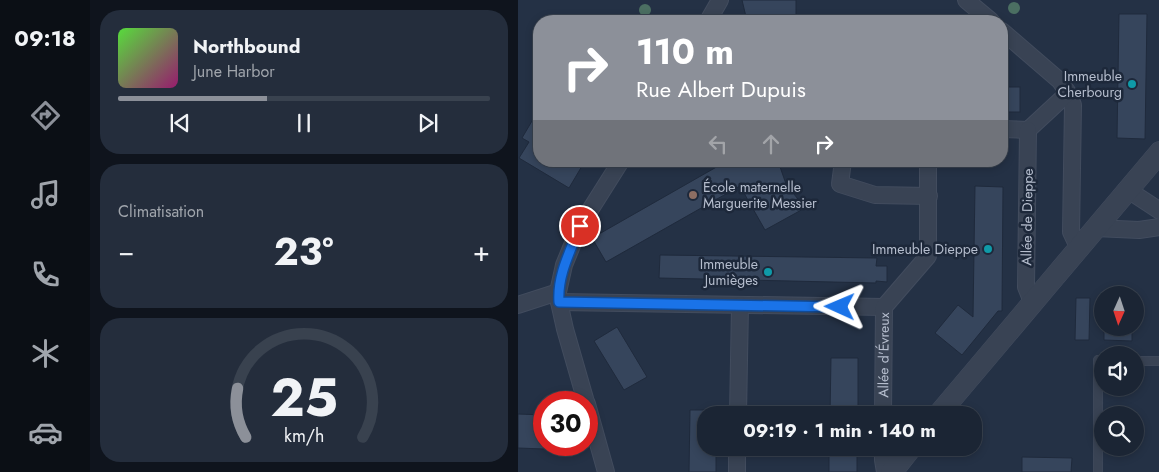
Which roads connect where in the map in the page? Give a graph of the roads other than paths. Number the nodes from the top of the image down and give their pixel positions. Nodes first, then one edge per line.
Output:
1 (720, 0) edge
2 (966, 0) edge
3 (711, 15) edge
4 (984, 15) edge
5 (1008, 36) edge
6 (1068, 94) junction
7 (1008, 129) edge
8 (1028, 130) junction
9 (1159, 152) edge
10 (1160, 162) edge
11 (617, 167) edge
12 (842, 167) edge
13 (928, 167) edge
14 (1128, 190) junction
15 (928, 196) junction
16 (1160, 211) edge
17 (1160, 227) edge
18 (1095, 228) junction
19 (1079, 249) junction
20 (559, 297) junction
21 (1032, 302) junction
22 (518, 305) edge
23 (740, 305) junction
24 (884, 308) junction
25 (1144, 361) edge
26 (1160, 361) edge
27 (583, 391) edge
28 (1098, 396) edge
29 (738, 406) edge
30 (884, 406) edge
31 (945, 406) edge
32 (598, 444) edge
33 (737, 456) edge
34 (884, 456) edge
35 (905, 456) edge
36 (606, 472) edge
37 (737, 472) edge
38 (885, 472) edge
39 (892, 472) edge
40 (1098, 472) edge

1 - 3 street
2 - 4 street
5 - 6 street
6 - 8 street
6 - 19 street
7 - 8 street
8 - 21 street, Allée de Dieppe
9 - 10 street
9 - 14 street
11 - 20 street
12 - 15 street
13 - 15 street, Allée d'Évreux
14 - 16 street
14 - 18 street
15 - 24 street, Allée d'Évreux
17 - 18 street
18 - 19 street
19 - 21 street
20 - 22 street
20 - 23 street
20 - 27 street
21 - 31 street
23 - 24 street
23 - 29 street
24 - 30 street, Allée d'Évreux
25 - 26 lane
28 - 40 lane
32 - 36 street
33 - 37 street
34 - 38 street
35 - 39 street

